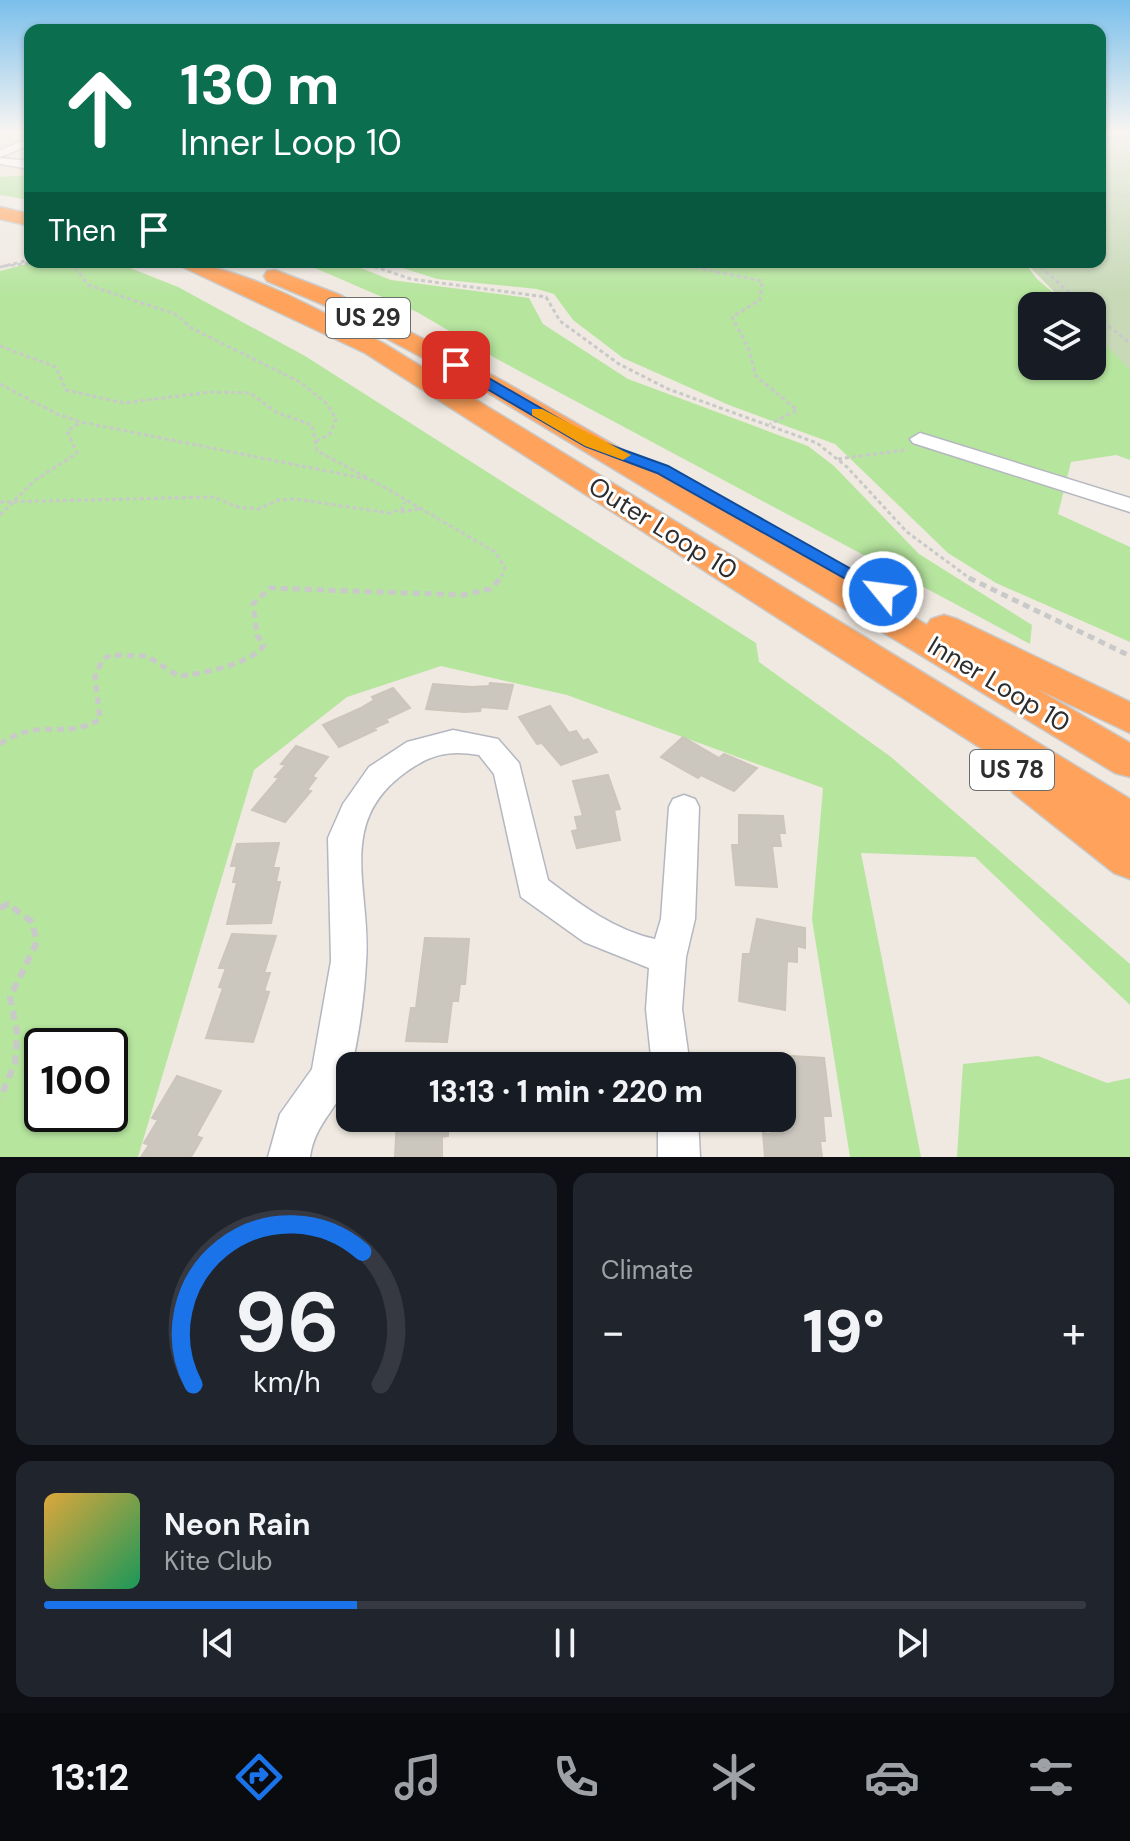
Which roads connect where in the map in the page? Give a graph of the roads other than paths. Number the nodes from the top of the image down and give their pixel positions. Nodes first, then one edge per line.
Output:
1 (0, 199) edge
2 (24, 212) edge
3 (0, 213) edge
4 (24, 215) edge
5 (197, 268) edge
6 (251, 268) edge
7 (930, 442) road end
8 (590, 443) junction
9 (1130, 505) edge
10 (898, 677) junction
11 (1130, 719) edge
12 (1130, 762) edge
13 (684, 807) dead end
14 (1130, 821) edge
15 (1130, 860) edge
16 (668, 957) junction
17 (669, 1052) edge
18 (678, 1132) edge
19 (289, 1157) edge
20 (679, 1157) edge

1 - 2 highway
3 - 4 highway
5 - 10 highway, Outer Loop 10 / US 29
6 - 8 highway, Inner Loop 10 / US 29
7 - 9 street
8 - 11 highway
8 - 12 highway, Inner Loop 10 / US 29
10 - 14 highway, Outer Loop 10 / US 29
10 - 15 highway, US 78
13 - 16 street
16 - 17 street
16 - 19 street
18 - 20 street

